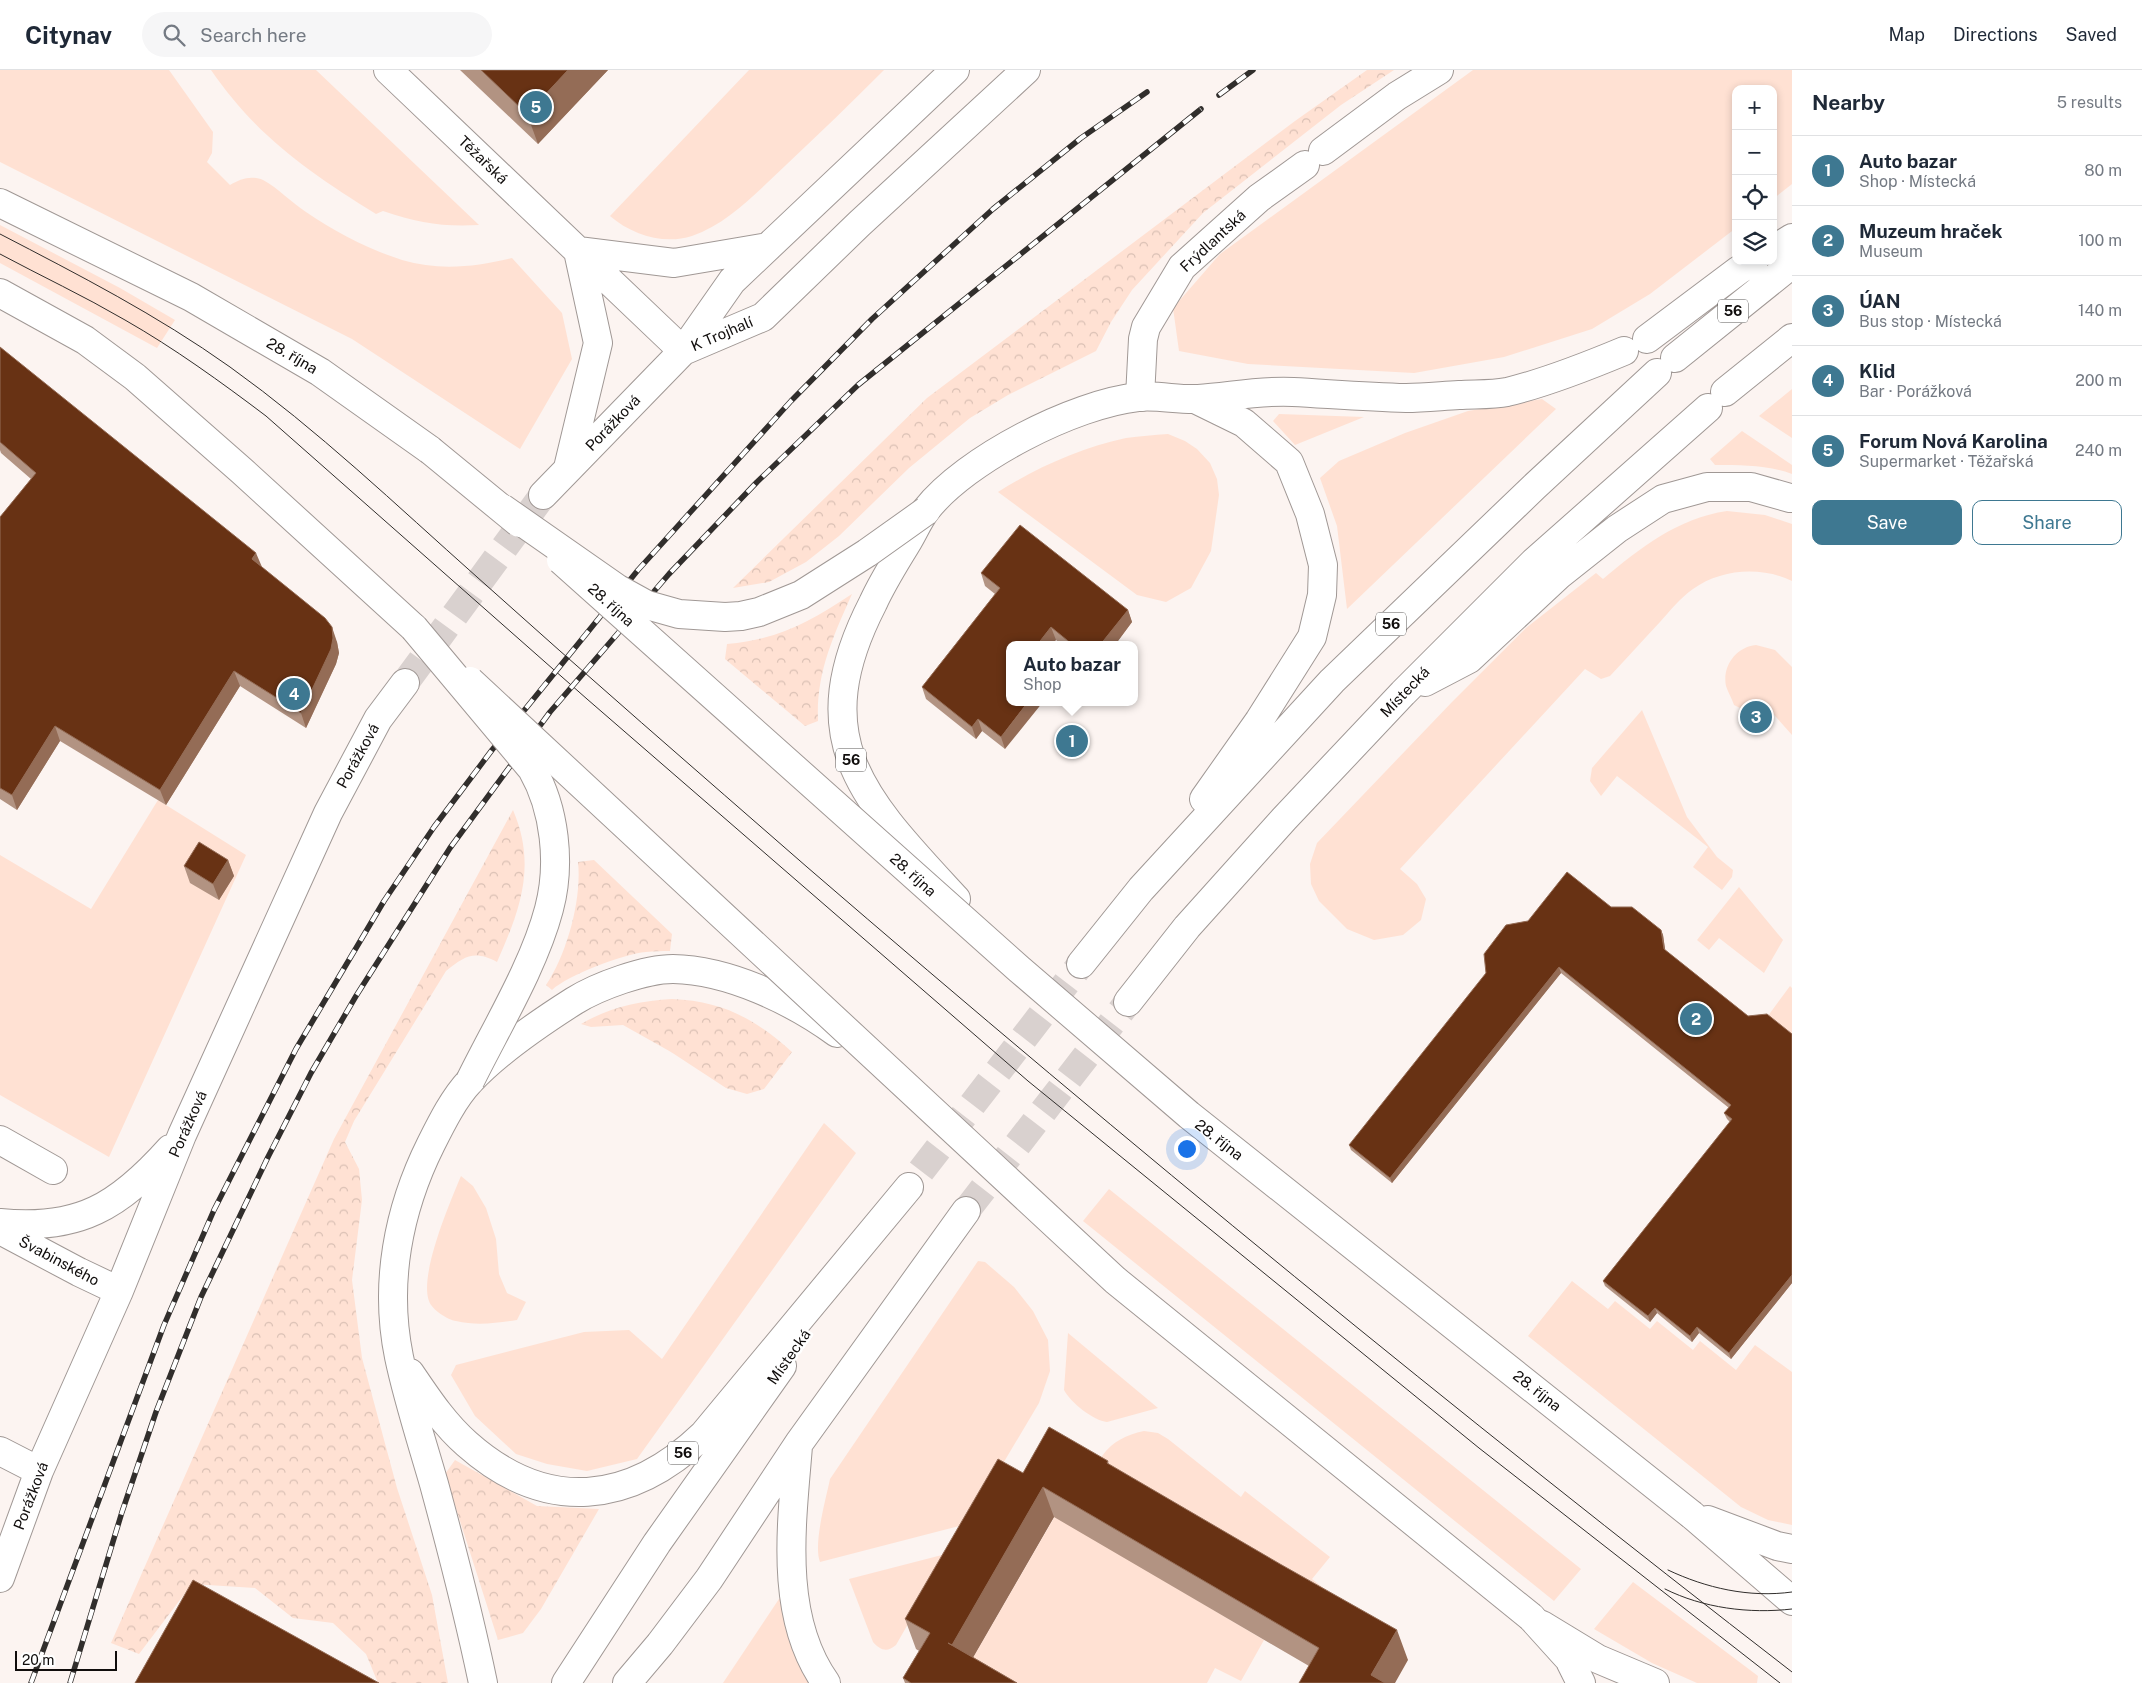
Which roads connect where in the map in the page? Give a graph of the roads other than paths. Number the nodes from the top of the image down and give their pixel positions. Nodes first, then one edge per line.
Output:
1 (388, 70) edge
2 (956, 70) edge
3 (1026, 70) edge
4 (1440, 70) edge
5 (0, 203) edge
6 (1792, 238) edge
7 (768, 247) junction
8 (1777, 247) edge
9 (578, 251) junction
10 (1792, 264) edge
11 (1747, 265) edge
12 (0, 293) edge
13 (1792, 338) edge
14 (683, 351) junction
15 (1140, 397) junction
16 (1194, 399) junction
17 (568, 468) junction
18 (543, 495) tunnel mouth
19 (1790, 498) dead end
20 (502, 508) junction
21 (926, 511) junction
22 (414, 628) junction
23 (405, 683) tunnel mouth
24 (1403, 692) junction
25 (1141, 889) junction
26 (1081, 964) tunnel mouth
27 (1019, 969) junction
28 (1128, 1002) tunnel mouth
29 (887, 1069) junction
30 (470, 1081) junction
31 (182, 1135) junction
32 (0, 1140) edge
33 (53, 1170) dead end
34 (966, 1211) tunnel mouth
35 (0, 1223) edge
36 (0, 1230) edge
37 (119, 1291) junction
38 (399, 1357) junction
39 (799, 1444) junction
40 (0, 1451) edge
41 (39, 1471) junction
42 (1692, 1515) junction
43 (1792, 1549) edge
44 (0, 1578) edge
45 (1792, 1601) edge
46 (1574, 1653) junction
47 (483, 1683) edge
48 (566, 1683) edge
49 (627, 1683) edge
50 (826, 1683) edge
51 (1581, 1683) edge
52 (1655, 1683) edge

1 - 9 main road, Těžařská
2 - 7 main road, K Trojhalí
3 - 14 main road, K Trojhalí
4 - 15 main road, Frýdlantská
5 - 20 main road, 28. října, bridge
6 - 8 main road
7 - 9 main road
7 - 14 main road, K Trojhalí
9 - 14 main road, Těžařská
9 - 17 main road
10 - 25 main road, 56
11 - 16 main road, 56
12 - 22 main road
13 - 24 main road, Místecká
14 - 17 main road, Porážková
15 - 16 main road, 56
15 - 21 main road, 56
16 - 25 main road, 56
17 - 18 main road, Porážková
19 - 24 main road
20 - 21 main road, 56, bridge
20 - 27 main road, 28. října, bridge
21 - 27 main road, 56, bridge
22 - 29 main road, bridge
22 - 30 main road, 56, bridge
23 - 31 main road, Porážková
24 - 28 main road, Místecká
25 - 26 main road, 56
27 - 42 main road, 28. října, bridge
29 - 30 main road, 56, bridge
29 - 46 main road, bridge
30 - 38 main road, 56
31 - 35 main road
31 - 37 main road, Porážková
32 - 33 main road
34 - 39 main road
36 - 37 main road, Švabinského
37 - 41 main road, Porážková
38 - 47 main road, 56
38 - 48 main road, Místecká / 56
39 - 49 main road
39 - 50 main road
40 - 41 main road
41 - 44 main road, Porážková
42 - 43 main road
42 - 45 main road, 28. října
46 - 51 main road
46 - 52 main road

